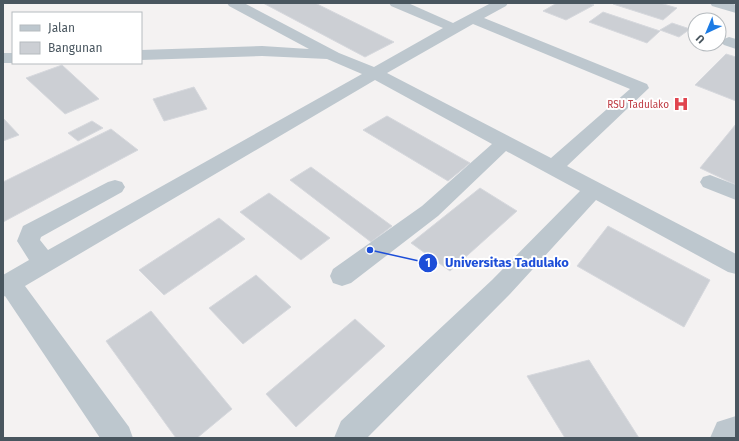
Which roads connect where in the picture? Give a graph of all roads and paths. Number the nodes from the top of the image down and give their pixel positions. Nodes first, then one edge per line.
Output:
1 (234, 3) edge
2 (396, 3) edge
3 (501, 3) edge
4 (717, 3) edge
5 (736, 9) edge
6 (472, 18) junction
7 (454, 28) junction
8 (142, 55) edge
9 (333, 56) junction
10 (376, 74) junction
11 (505, 142) junction
12 (553, 168) junction
13 (710, 182) dead end
14 (115, 187) dead end
15 (594, 190) junction
16 (736, 193) edge
17 (44, 263) junction
18 (736, 265) edge
19 (342, 276) dead end
20 (6, 285) edge
21 (736, 431) edge
22 (118, 438) edge
23 (348, 438) edge
24 (725, 438) edge

1 - 9 street
2 - 7 street
3 - 6 street
4 - 5 street
6 - 7 street
6 - 12 street
7 - 10 street
8 - 9 street
9 - 10 street
10 - 11 street
10 - 17 street
11 - 12 street
11 - 19 street
12 - 15 street
13 - 16 street
14 - 17 street
15 - 18 street
15 - 23 street
17 - 20 street
20 - 22 street
21 - 24 street

